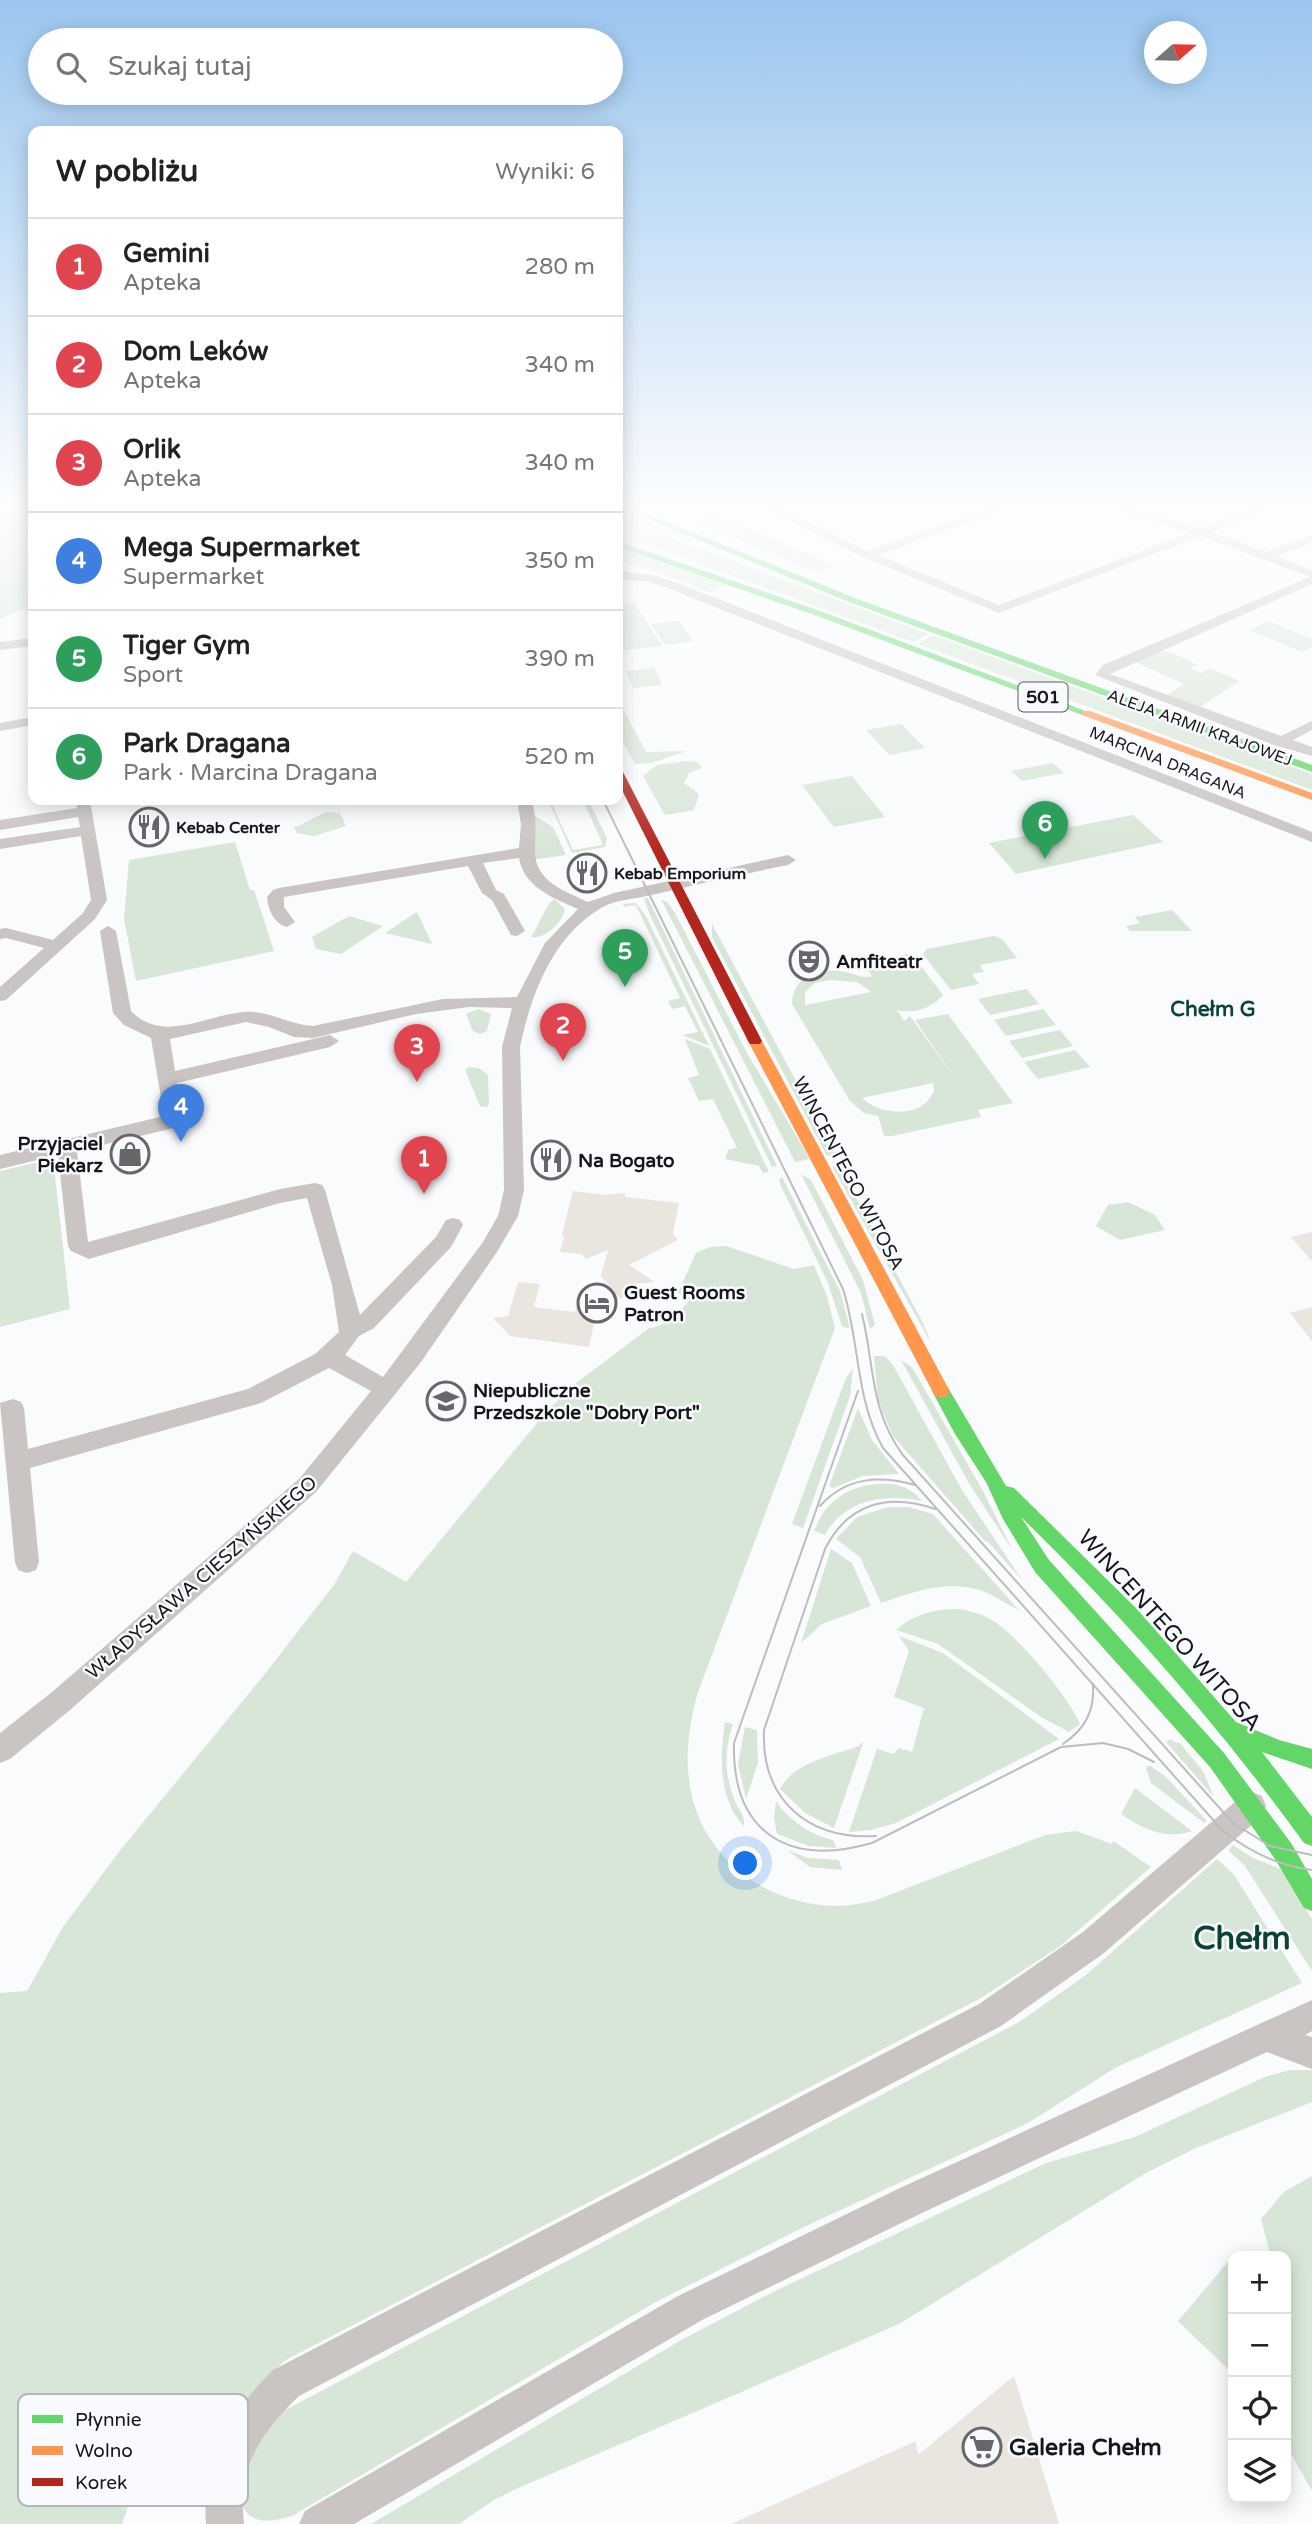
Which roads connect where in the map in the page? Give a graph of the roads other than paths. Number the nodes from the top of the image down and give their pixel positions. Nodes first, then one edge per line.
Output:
1 (759, 620) edge
2 (836, 620) edge
3 (906, 620) edge
4 (1220, 620) edge
5 (28, 643) edge
6 (0, 646) edge
7 (28, 722) edge
8 (1312, 725) edge
9 (0, 727) edge
10 (1279, 741) junction
11 (1312, 752) edge
12 (1312, 769) edge
13 (623, 782) edge
14 (1312, 797) edge
15 (83, 805) edge
16 (525, 805) edge
17 (0, 825) edge
18 (88, 830) junction
19 (1312, 837) edge
20 (0, 844) edge
21 (526, 852) junction
22 (473, 860) junction
23 (788, 860) dead end
24 (673, 884) junction
25 (589, 908) junction
26 (286, 922) dead end
27 (108, 931) dead end
28 (517, 931) dead end
29 (0, 934) edge
30 (54, 946) junction
31 (0, 996) edge
32 (458, 1003) junction
33 (522, 1003) junction
34 (160, 1035) junction
35 (167, 1079) junction
36 (67, 1147) junction
37 (0, 1162) edge
38 (453, 1225) dead end
39 (350, 1331) junction
40 (327, 1356) junction
41 (386, 1390) junction
42 (0, 1412) edge
43 (19, 1461) junction
44 (993, 1478) junction
45 (27, 1562) dead end
46 (1233, 1730) junction
47 (0, 1750) edge
48 (1312, 1759) edge
49 (1295, 1777) edge
50 (1252, 1806) junction
51 (1312, 1835) edge
52 (1312, 1900) edge
53 (1312, 2015) edge
54 (1269, 2037) junction
55 (1312, 2053) edge
56 (248, 2426) edge
57 (224, 2506) edge
58 (225, 2524) edge
59 (318, 2524) edge

1 - 19 street, MARCINA DRAGANA
2 - 14 main road, ALEJA ARMII KRAJOWEJ / 501
3 - 12 main road, ALEJA ARMII KRAJOWEJ / 501
4 - 10 street
5 - 6 street
7 - 9 street
8 - 10 street
10 - 11 street
13 - 24 main road, WINCENTEGO WITOSA
15 - 17 street
15 - 18 street
16 - 21 street
18 - 20 street
18 - 30 street
21 - 22 street
21 - 25 street
22 - 26 street
22 - 28 street
23 - 24 street
24 - 25 street, WŁADYSŁAWA CIESZYŃSKIEGO
24 - 44 main road, WINCENTEGO WITOSA
25 - 33 street, WŁADYSŁAWA CIESZYŃSKIEGO
27 - 34 street
29 - 30 street
30 - 31 street
32 - 33 street
32 - 34 street
32 - 35 street
33 - 41 street, WŁADYSŁAWA CIESZYŃSKIEGO
34 - 35 street
35 - 36 street
36 - 37 street
36 - 39 street
38 - 39 street
39 - 40 street
40 - 41 street
40 - 43 street
41 - 47 street, WŁADYSŁAWA CIESZYŃSKIEGO
42 - 43 street
43 - 45 street
44 - 46 main road, WINCENTEGO WITOSA
44 - 50 main road, WINCENTEGO WITOSA
46 - 48 main road
46 - 49 main road, WINCENTEGO WITOSA
49 - 50 main road
49 - 51 main road, WINCENTEGO WITOSA
50 - 52 main road, WINCENTEGO WITOSA
50 - 56 street
53 - 54 street
54 - 55 street
54 - 59 street
57 - 58 street

